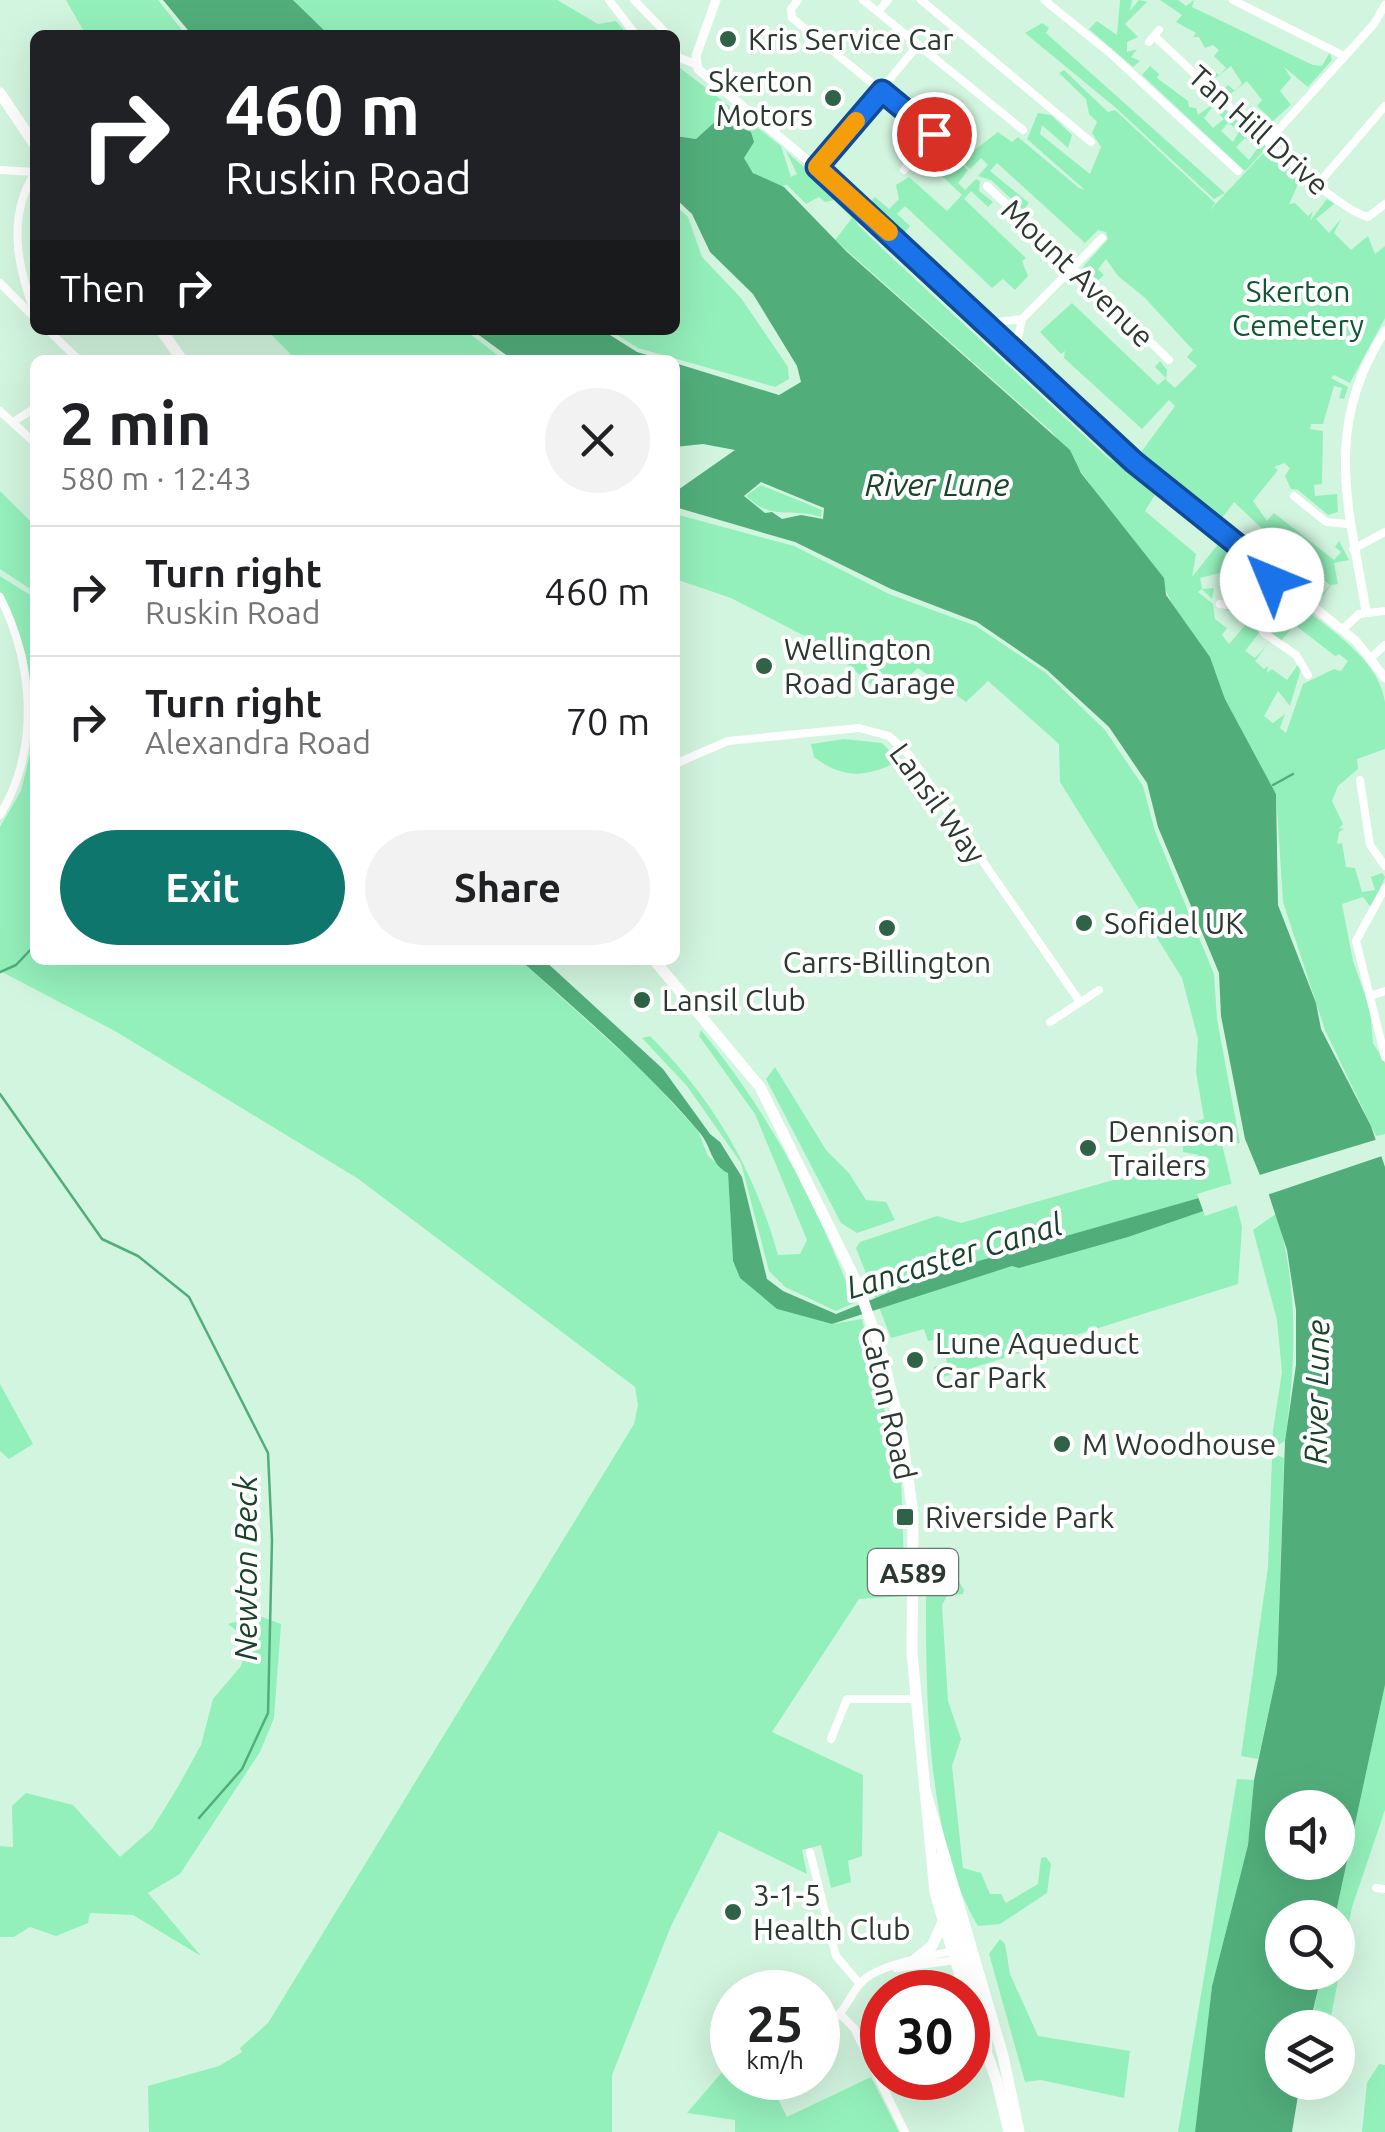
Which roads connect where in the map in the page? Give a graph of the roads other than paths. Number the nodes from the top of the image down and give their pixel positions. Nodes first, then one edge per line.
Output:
1 (609, 0) edge
2 (634, 0) edge
3 (716, 0) edge
4 (863, 0) edge
5 (888, 0) edge
6 (921, 0) edge
7 (1044, 0) edge
8 (1233, 0) edge
9 (795, 1) edge
10 (1385, 5) edge
11 (878, 12) junction
12 (632, 30) edge
13 (663, 30) edge
14 (1154, 36) dead end
15 (918, 45) junction
16 (1344, 56) junction
17 (680, 58) edge
18 (696, 64) junction
19 (882, 91) junction
20 (0, 94) edge
21 (1385, 106) edge
22 (1023, 130) dead end
23 (934, 134) junction
24 (30, 137) edge
25 (1268, 140) junction
26 (1091, 142) dead end
27 (963, 157) dead end
28 (1225, 159) junction
29 (817, 167) junction
30 (1217, 168) dead end
31 (0, 170) edge
32 (904, 170) dead end
33 (1238, 171) dead end
34 (30, 173) edge
35 (1318, 184) junction
36 (30, 185) edge
37 (987, 186) dead end
38 (1385, 204) edge
39 (1102, 238) dead end
40 (1072, 267) junction
41 (18, 269) junction
42 (0, 282) edge
43 (30, 302) edge
44 (30, 311) edge
45 (1022, 318) junction
46 (989, 323) junction
47 (1385, 331) edge
48 (53, 335) edge
49 (1016, 348) junction
50 (74, 355) edge
51 (1169, 360) dead end
52 (0, 411) edge
53 (30, 411) edge
54 (13, 422) junction
55 (30, 438) edge
56 (1294, 496) dead end
57 (1348, 524) junction
58 (1385, 532) edge
59 (1353, 548) junction
60 (1275, 575) junction
61 (0, 597) edge
62 (1220, 604) dead end
63 (1250, 608) junction
64 (1385, 611) edge
65 (1366, 612) junction
66 (1343, 629) junction
67 (1385, 645) edge
68 (1372, 657) junction
69 (1308, 675) dead end
70 (1385, 678) edge
71 (680, 762) edge
72 (1360, 780) dead end
73 (0, 815) edge
74 (1385, 866) edge
75 (1385, 888) edge
76 (658, 965) edge
77 (1099, 990) dead end
78 (1385, 992) edge
79 (1370, 996) junction
80 (1080, 1002) junction
81 (1050, 1022) dead end
82 (1385, 1057) edge
83 (915, 1699) junction
84 (831, 1739) dead end
85 (925, 1790) junction
86 (810, 1852) dead end
87 (943, 1922) junction
88 (962, 1953) junction
89 (913, 1961) junction
90 (892, 1968) junction
91 (888, 1970) edge
92 (963, 1970) edge
93 (967, 1970) edge
94 (860, 1984) joint
95 (841, 2014) joint
96 (990, 2061) edge
97 (1006, 2094) junction
98 (905, 2132) edge
99 (1009, 2132) edge
100 (1019, 2132) edge

1 - 12 street
2 - 13 street
3 - 18 street
4 - 11 street
5 - 11 street
6 - 26 street
7 - 28 street
8 - 16 street
9 - 19 street
10 - 16 street
11 - 15 street
14 - 25 street, Tan Hill Drive
15 - 19 street
15 - 22 street
16 - 25 street
17 - 18 street
18 - 29 street
19 - 23 street
19 - 29 street
20 - 24 main road
21 - 35 street
23 - 27 street
23 - 32 street
25 - 35 street, Tan Hill Drive
28 - 30 street
28 - 33 street
29 - 46 street
31 - 34 street
35 - 38 street, Tan Hill Drive
36 - 41 street
37 - 40 street, Mount Avenue
39 - 40 street
40 - 45 street
40 - 51 street, Mount Avenue
41 - 42 street
41 - 43 street
42 - 44 street
45 - 46 street
45 - 49 street
46 - 49 street
47 - 57 street
48 - 50 street
49 - 60 street
52 - 54 street
53 - 54 street
54 - 55 street
56 - 57 street
57 - 59 street
58 - 59 street
59 - 65 street
60 - 63 street
60 - 66 street
61 - 73 street
62 - 63 street
63 - 69 street
64 - 65 street
65 - 66 street
66 - 68 street
67 - 68 street
68 - 70 street
71 - 80 street, Lansil Way
72 - 74 street
75 - 79 street
76 - 83 main road, Caton Road / A589
77 - 80 street
78 - 79 street
79 - 82 street
80 - 81 street
83 - 84 street
83 - 85 main road, Caton Road / A589
85 - 87 main road, Caton Road / A589
85 - 88 main road, Caton Road / A589
86 - 94 street
87 - 88 main road, Caton Road / A589
87 - 89 main road
88 - 89 street
88 - 90 street
88 - 92 main road, Caton Road / A589
88 - 93 main road, A589
88 - 97 main road, Caton Road / A589
89 - 90 street
90 - 91 street
94 - 95 street
95 - 98 street
96 - 97 main road, Caton Road / A589
97 - 99 main road, Caton Road / A589
97 - 100 main road, Caton Road / A589

